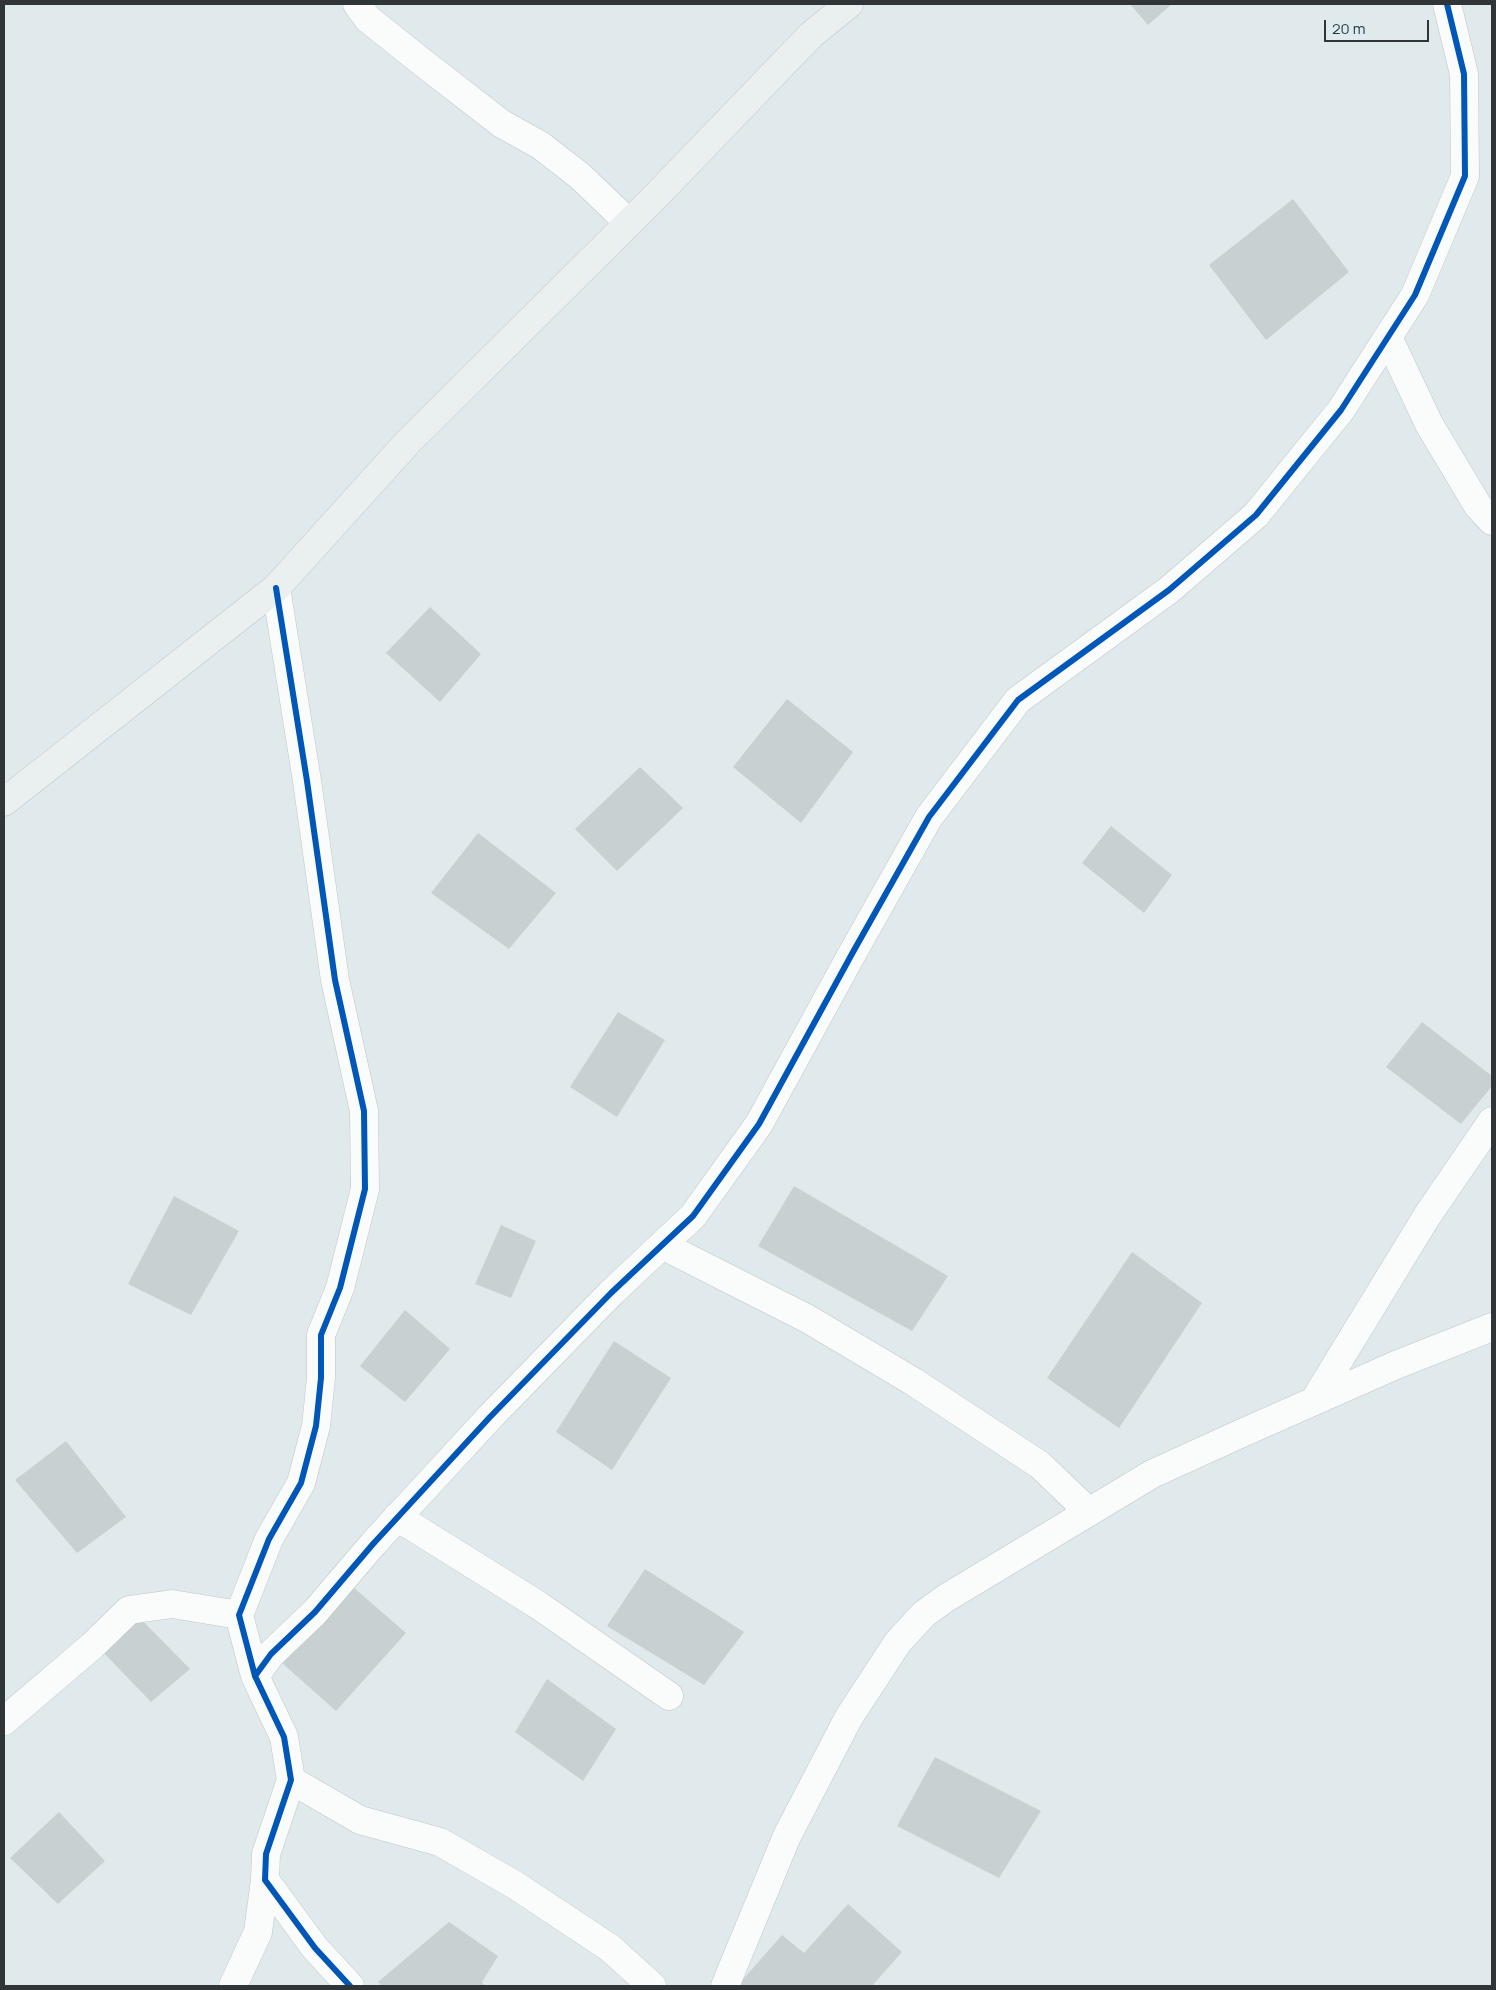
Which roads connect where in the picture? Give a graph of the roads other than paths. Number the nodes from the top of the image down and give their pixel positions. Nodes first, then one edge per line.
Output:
1 (357, 4) edge
2 (849, 4) edge
3 (1447, 4) edge
4 (629, 223) junction
5 (1388, 337) junction
6 (1492, 522) edge
7 (276, 588) junction
8 (4, 802) edge
9 (1492, 1121) edge
10 (662, 1245) junction
11 (1492, 1328) edge
12 (1314, 1401) junction
13 (1089, 1512) junction
14 (398, 1517) junction
15 (239, 1615) junction
16 (254, 1676) junction
17 (669, 1696) dead end
18 (4, 1721) edge
19 (291, 1780) junction
20 (265, 1880) junction
21 (233, 1986) edge
22 (350, 1986) edge
23 (652, 1986) edge
24 (725, 1986) edge

1 - 4 street
2 - 4 street
3 - 5 street
4 - 7 street
5 - 6 street
5 - 10 street
7 - 8 street
7 - 15 street
9 - 12 street
10 - 13 street
10 - 14 street
11 - 12 street
12 - 13 street
13 - 24 street
14 - 16 street
14 - 17 street
15 - 16 street
15 - 18 street
16 - 19 street
19 - 20 street
19 - 23 street
20 - 21 street
20 - 22 street

